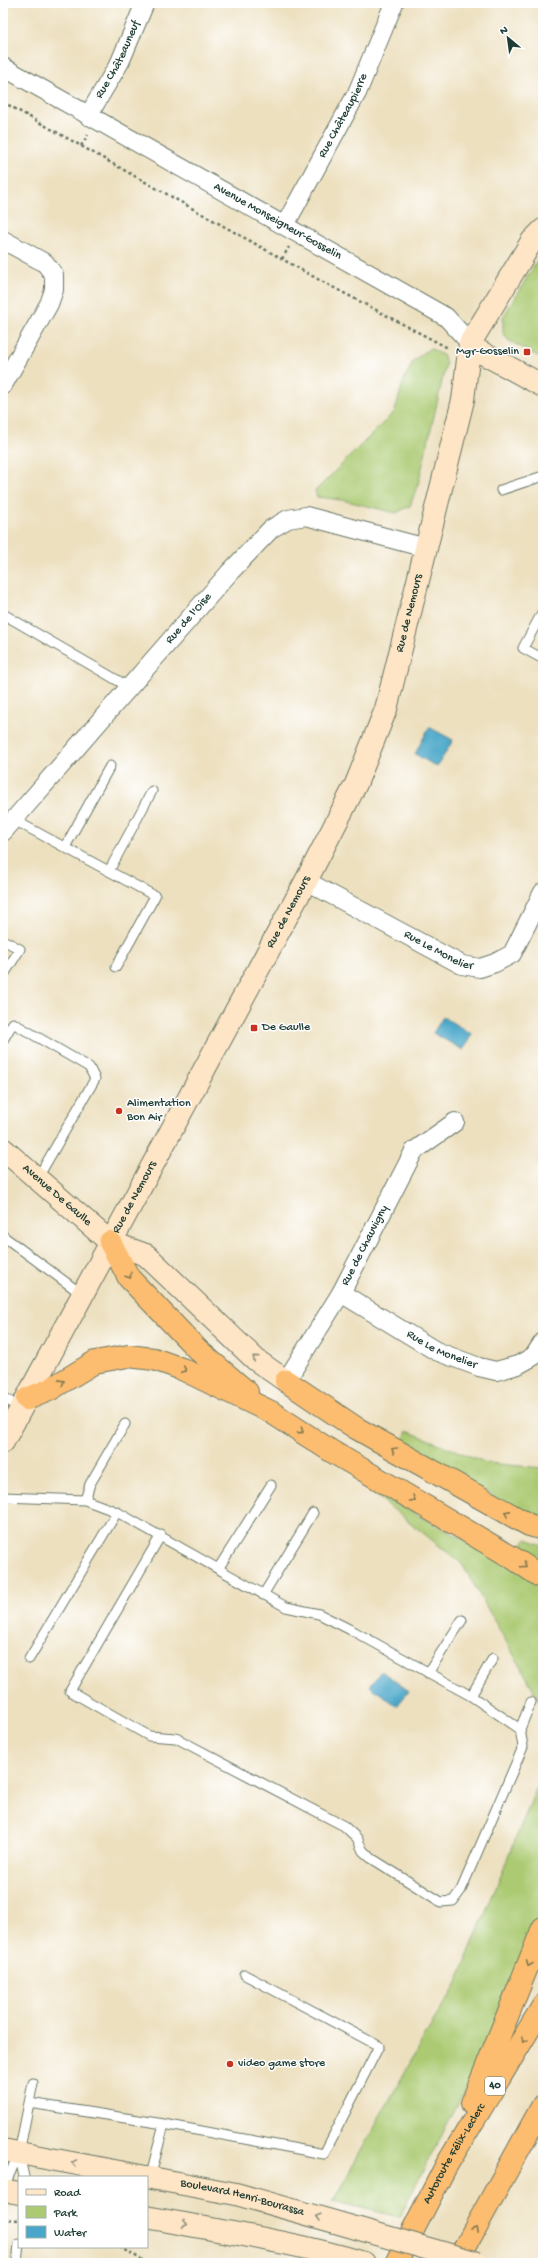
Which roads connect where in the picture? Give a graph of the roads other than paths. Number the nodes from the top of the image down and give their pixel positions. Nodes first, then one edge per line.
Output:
1 (145, 3) edge
2 (394, 3) edge
3 (3, 67) edge
4 (88, 116) junction
5 (285, 225) junction
6 (543, 230) edge
7 (3, 240) edge
8 (469, 348) junction
9 (3, 385) edge
10 (543, 386) edge
11 (543, 476) edge
12 (501, 490) dead end
13 (426, 548) junction
14 (543, 611) edge
15 (3, 614) edge
16 (543, 660) edge
17 (129, 687) junction
18 (110, 766) dead end
19 (152, 791) dead end
20 (8, 826) edge
21 (65, 847) junction
22 (109, 872) junction
23 (306, 881) junction
24 (543, 892) edge
25 (3, 940) edge
26 (116, 966) dead end
27 (3, 976) edge
28 (3, 1040) edge
29 (455, 1122) dead end
30 (3, 1149) edge
31 (37, 1179) junction
32 (3, 1236) edge
33 (110, 1242) junction
34 (341, 1293) junction
35 (83, 1295) junction
36 (543, 1342) edge
37 (286, 1381) junction
38 (3, 1396) edge
39 (24, 1404) junction
40 (271, 1412) junction
41 (125, 1424) dead end
42 (3, 1442) edge
43 (271, 1485) dead end
44 (3, 1497) edge
45 (85, 1500) junction
46 (116, 1512) junction
47 (313, 1513) dead end
48 (543, 1529) edge
49 (161, 1535) junction
50 (218, 1569) junction
51 (543, 1578) edge
52 (263, 1595) junction
53 (462, 1620) dead end
54 (493, 1658) dead end
55 (29, 1659) dead end
56 (428, 1673) junction
57 (471, 1696) junction
58 (531, 1702) dead end
59 (520, 1729) junction
60 (543, 1928) edge
61 (245, 1975) dead end
62 (543, 2006) edge
63 (33, 2083) dead end
64 (29, 2103) junction
65 (543, 2105) edge
66 (164, 2124) junction
67 (543, 2126) edge
68 (11, 2152) edge
69 (446, 2166) junction
70 (23, 2176) edge
71 (139, 2176) edge
72 (504, 2177) junction
73 (150, 2178) joint
74 (3, 2190) edge
75 (18, 2193) edge
76 (148, 2217) edge
77 (19, 2248) edge
78 (17, 2263) edge
79 (364, 2263) edge
80 (396, 2263) edge
81 (456, 2263) edge
82 (478, 2263) edge

1 - 4 street, Rue Châteauneuf
2 - 5 street, Rue Châteaupierre
3 - 4 street, Avenue Monseigneur-Gosselin
4 - 5 street, Avenue Monseigneur-Gosselin
5 - 8 street, Avenue Monseigneur-Gosselin
6 - 8 street
7 - 9 street
8 - 10 street, Avenue Monseigneur-Gosselin
8 - 13 street, Rue de Nemours
11 - 12 lane
13 - 17 street, Rue de l'Oise
13 - 23 street, Rue de Nemours
14 - 16 lane
15 - 17 lane
17 - 20 street, Rue de l'Oise
18 - 21 lane
19 - 22 lane
20 - 21 lane
21 - 22 lane
22 - 26 lane
23 - 24 street, Rue Le Monelier
23 - 33 street, Rue de Nemours
25 - 27 lane
28 - 31 lane
29 - 34 street, Rue de Chauvigny
30 - 31 street, Avenue De Gaulle
31 - 33 street, Avenue De Gaulle
32 - 35 lane
33 - 35 street, Rue de Nemours
37 -> 33 street
33 -> 40 highway
34 - 36 street, Rue Le Monelier
34 - 37 street, Rue de Chauvigny
35 - 39 street, Rue de Nemours
48 -> 37 highway
38 - 39 lane
39 -> 40 highway
39 - 42 street, Rue de Nemours
40 -> 51 highway
41 - 45 lane
43 - 50 lane
44 - 45 lane
45 - 46 lane
46 - 49 lane
46 - 55 lane
47 - 52 lane
49 - 50 lane
49 - 59 lane
50 - 52 lane
52 - 56 lane
53 - 56 lane
54 - 57 lane
56 - 57 lane
57 - 59 lane
58 - 59 lane
60 -> 69 highway
61 - 66 lane
62 -> 69 highway, Autoroute Félix-Leclerc / 40
63 - 64 lane
64 - 66 lane
64 - 68 lane
65 - 72 highway
66 - 73 lane
67 - 72 highway
68 - 70 lane
71 -> 68 street, Boulevard Henri-Bourassa
68 - 74 lane
69 - 80 highway, Autoroute Félix-Leclerc / 40
81 -> 72 highway
82 -> 73 street, Boulevard Henri-Bourassa, bridge
74 - 75 street
76 -> 79 street
77 - 78 lane

